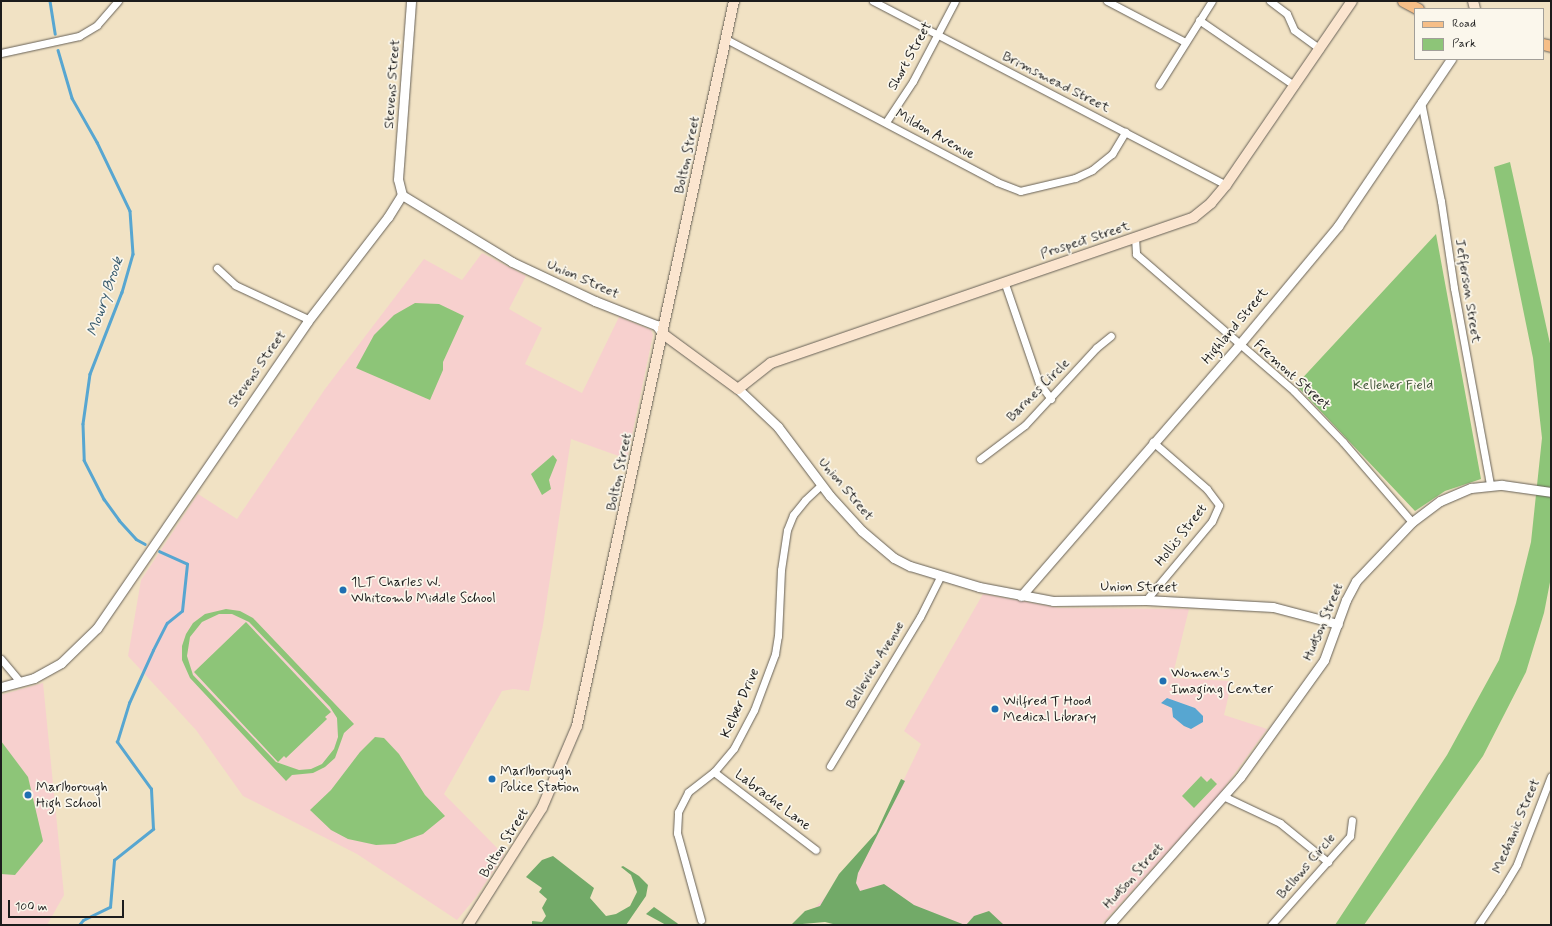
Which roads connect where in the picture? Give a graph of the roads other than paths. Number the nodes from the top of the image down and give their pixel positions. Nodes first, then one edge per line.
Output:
1 (118, 1) edge
2 (411, 1) edge
3 (734, 1) edge
4 (873, 1) edge
5 (955, 1) edge
6 (1107, 1) edge
7 (1212, 1) edge
8 (1270, 1) edge
9 (1352, 1) edge
10 (1403, 1) edge
11 (1416, 8) edge
12 (1199, 20) junction
13 (937, 35) junction
14 (726, 39) junction
15 (1185, 42) junction
16 (1320, 49) junction
17 (1, 54) edge
18 (1450, 60) edge
19 (1159, 84) dead end
20 (1295, 86) junction
21 (1421, 102) junction
22 (886, 122) junction
23 (1125, 132) junction
24 (1226, 185) junction
25 (402, 195) junction
26 (1135, 238) junction
27 (217, 268) dead end
28 (1004, 281) junction
29 (308, 319) junction
30 (663, 334) junction
31 (1111, 336) dead end
32 (1239, 345) junction
33 (738, 389) junction
34 (1050, 399) junction
35 (1153, 442) junction
36 (980, 458) dead end
37 (821, 485) junction
38 (1490, 485) junction
39 (1551, 492) edge
40 (1412, 522) junction
41 (940, 577) junction
42 (1021, 596) junction
43 (1146, 600) junction
44 (1338, 624) junction
45 (1, 658) edge
46 (20, 682) junction
47 (1, 687) edge
48 (830, 766) dead end
49 (714, 772) junction
50 (1551, 776) edge
51 (1224, 796) junction
52 (1352, 820) dead end
53 (816, 850) dead end
54 (1328, 862) junction
55 (701, 920) dead end
56 (468, 925) edge
57 (1109, 925) edge
58 (1271, 925) edge
59 (1478, 925) edge

1 - 17 street
2 - 25 street, Stevens Street
3 - 14 main road, Bolton Street
4 - 13 street, Brimsmead Street
5 - 13 street, Short Street
6 - 15 street
7 - 12 street
8 - 16 street
9 - 16 main road, Prospect Street
10 - 11 main road
12 - 15 street
12 - 20 street
13 - 22 street, Short Street
13 - 23 street, Brimsmead Street
14 - 22 street, Mildon Avenue
14 - 30 main road, Bolton Street
15 - 19 street
16 - 20 main road, Prospect Street
18 - 21 street, Highland Street
20 - 24 main road, Prospect Street
21 - 32 street, Highland Street
21 - 38 street, Jefferson Street
22 - 23 street, Mildon Avenue
23 - 24 street, Brimsmead Street
24 - 26 main road, Prospect Street
25 - 29 street, Stevens Street
25 - 30 street, Union Street
26 - 28 main road, Prospect Street
26 - 32 street, Fremont Street
27 - 29 street
28 - 33 main road, Prospect Street
28 - 34 street
29 - 46 street, Stevens Street
30 - 33 main road, Union Street
30 - 56 main road, Bolton Street
31 - 34 street, Barnes Circle
32 - 35 street, Highland Street
32 - 40 street, Fremont Street
33 - 37 street, Union Street
34 - 36 street, Barnes Circle
35 - 42 street, Highland Street
35 - 43 street, Hollis Street
37 - 41 street, Union Street
37 - 49 street, Kelber Drive
38 - 39 street, Hudson Street
38 - 40 street, Hudson Street
40 - 44 street, Hudson Street
41 - 42 street, Union Street
41 - 48 street, Belleview Avenue
42 - 43 street, Union Street
43 - 44 street, Union Street
44 - 51 street, Hudson Street
45 - 46 street
46 - 47 street, Stevens Street
49 - 53 street, Labrache Lane
49 - 55 street, Kelber Drive
50 - 59 street, Mechanic Street
51 - 54 street
51 - 57 street, Hudson Street
52 - 54 street, Bellows Circle
54 - 58 street, Bellows Circle

